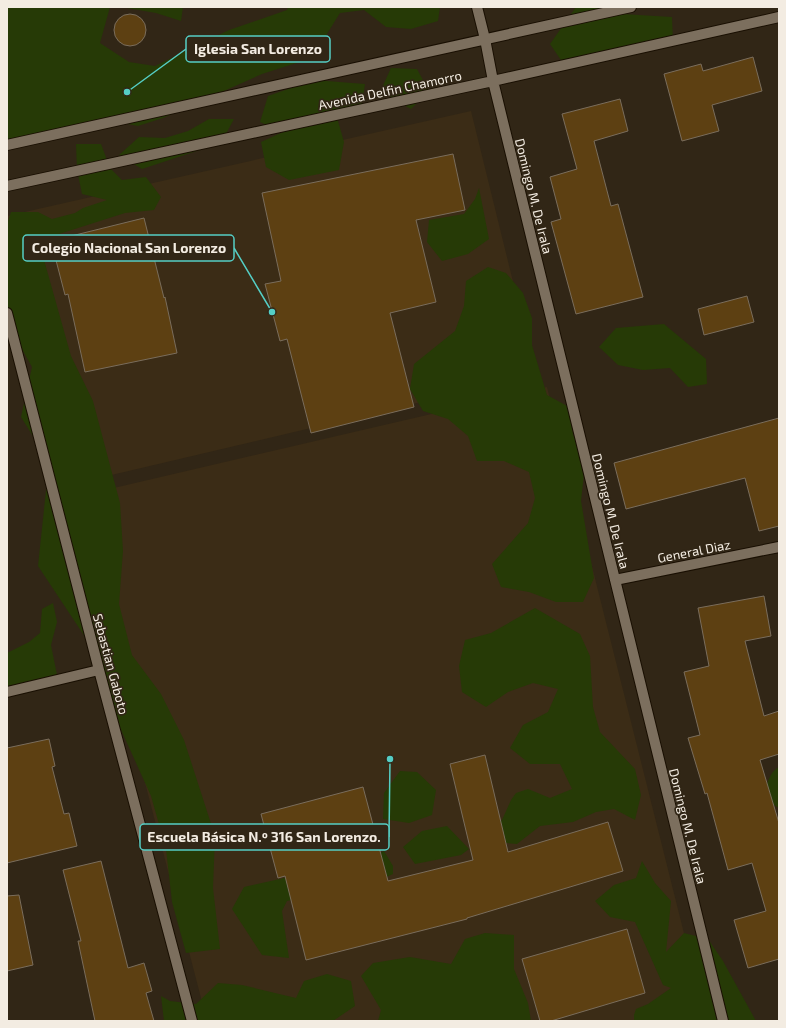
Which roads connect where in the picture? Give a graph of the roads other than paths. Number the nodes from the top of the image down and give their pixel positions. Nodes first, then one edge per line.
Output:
1 (477, 7) edge
2 (631, 7) edge
3 (779, 17) edge
4 (485, 39) junction
5 (492, 81) junction
6 (7, 145) edge
7 (7, 186) edge
8 (7, 313) edge
9 (779, 547) edge
10 (615, 580) junction
11 (99, 670) junction
12 (7, 692) edge
13 (192, 1021) edge
14 (723, 1021) edge

1 - 4 street, Domingo M. De Irala
2 - 4 street
3 - 5 street, Avenida Delfin Chamorro
4 - 5 street, Domingo M. De Irala
4 - 6 street
5 - 7 street, Avenida Delfin Chamorro
5 - 10 street, Domingo M. De Irala
8 - 11 street, Sebastian Gaboto
9 - 10 street, General Diaz
10 - 14 street, Domingo M. De Irala
11 - 12 street
11 - 13 street, Sebastian Gaboto

